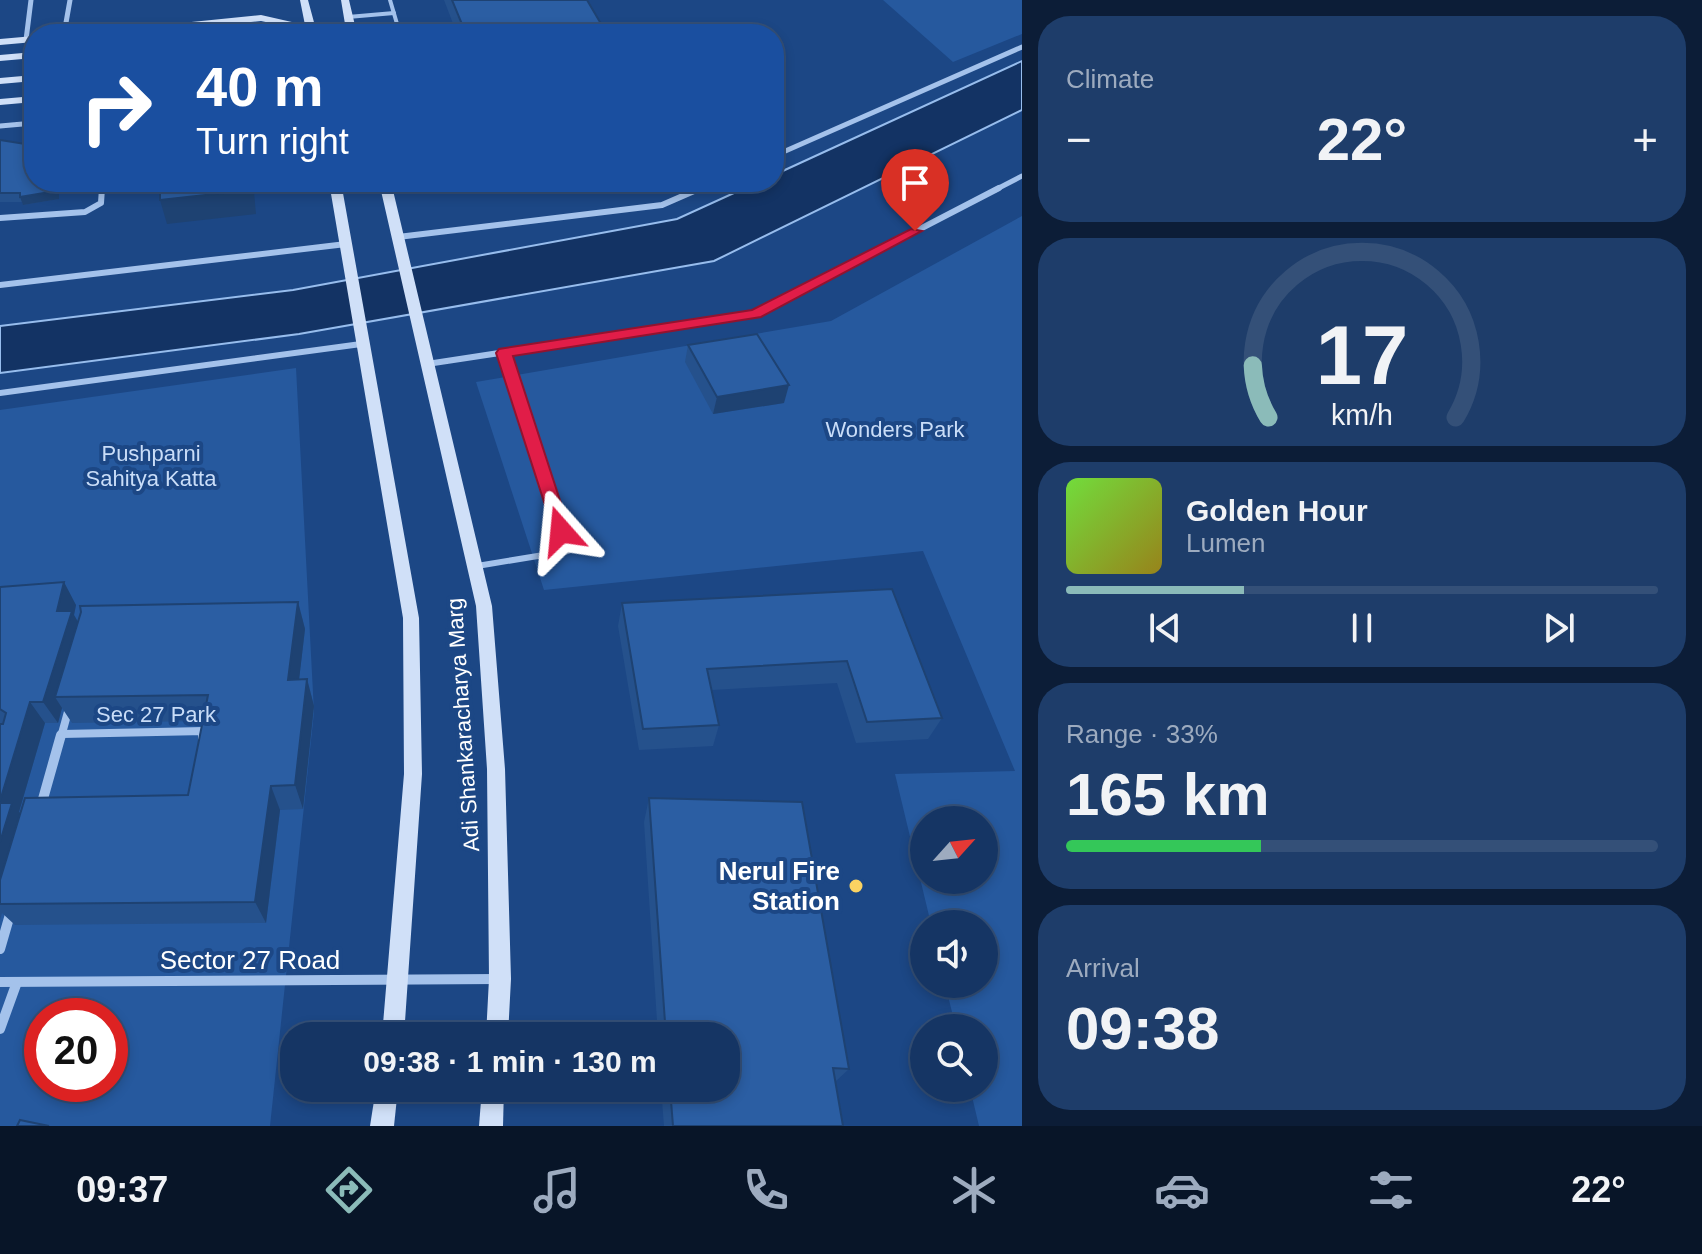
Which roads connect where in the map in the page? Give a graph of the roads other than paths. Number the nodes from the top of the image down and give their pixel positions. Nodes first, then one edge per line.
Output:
1 (31, 0) edge
2 (70, 0) edge
3 (304, 0) edge
4 (345, 0) edge
5 (390, 0) edge
6 (394, 13) junction
7 (30, 24) edge
8 (66, 24) edge
9 (201, 24) edge
10 (282, 24) edge
11 (309, 24) edge
12 (350, 24) edge
13 (354, 24) edge
14 (397, 24) edge
15 (24, 40) edge
16 (0, 42) edge
17 (1022, 47) edge
18 (24, 56) edge
19 (0, 58) edge
20 (24, 79) edge
21 (0, 81) edge
22 (24, 100) edge
23 (0, 102) edge
24 (24, 124) edge
25 (0, 126) edge
26 (784, 152) edge
27 (1022, 176) edge
28 (102, 192) edge
29 (337, 192) edge
30 (387, 192) edge
31 (692, 192) edge
32 (0, 218) edge
33 (398, 237) junction
34 (346, 244) junction
35 (0, 285) edge
36 (360, 338) junction
37 (504, 353) junction
38 (427, 364) junction
39 (0, 393) edge
40 (475, 567) junction
41 (74, 693) edge
42 (62, 734) junction
43 (201, 747) edge
44 (54, 813) edge
45 (14, 899) edge
46 (0, 949) edge
47 (500, 979) junction
48 (400, 981) junction
49 (0, 982) edge
50 (17, 982) junction
51 (395, 1022) edge
52 (498, 1022) edge
53 (0, 1029) edge
54 (385, 1102) edge
55 (492, 1102) edge
56 (382, 1126) edge
57 (491, 1126) edge

1 - 7 street
2 - 8 street
3 - 11 main road
4 - 12 main road
5 - 6 lane
6 - 13 lane
6 - 14 lane
9 - 10 main road
15 - 16 main road
17 - 26 street
18 - 19 main road
20 - 21 main road
22 - 23 main road
24 - 25 street
27 - 37 street
28 - 32 street
29 - 34 main road, Adi Shankaracharya Marg
30 - 33 main road, Adi Shankaracharya Marg
31 - 33 street
33 - 38 main road, Adi Shankaracharya Marg
34 - 35 street
34 - 36 main road, Adi Shankaracharya Marg
36 - 39 street
36 - 48 main road, Adi Shankaracharya Marg
37 - 38 street
37 - 40 lane
38 - 40 main road, Adi Shankaracharya Marg
40 - 47 main road, Adi Shankaracharya Marg
41 - 42 street
42 - 43 street
42 - 44 street
45 - 46 street
47 - 48 street, Sector 27 Road
47 - 52 main road, Adi Shankaracharya Marg
48 - 50 street, Sector 27 Road
48 - 51 main road, Adi Shankaracharya Marg
49 - 50 street, Sector 27 Road
50 - 53 street
54 - 56 main road
55 - 57 main road

